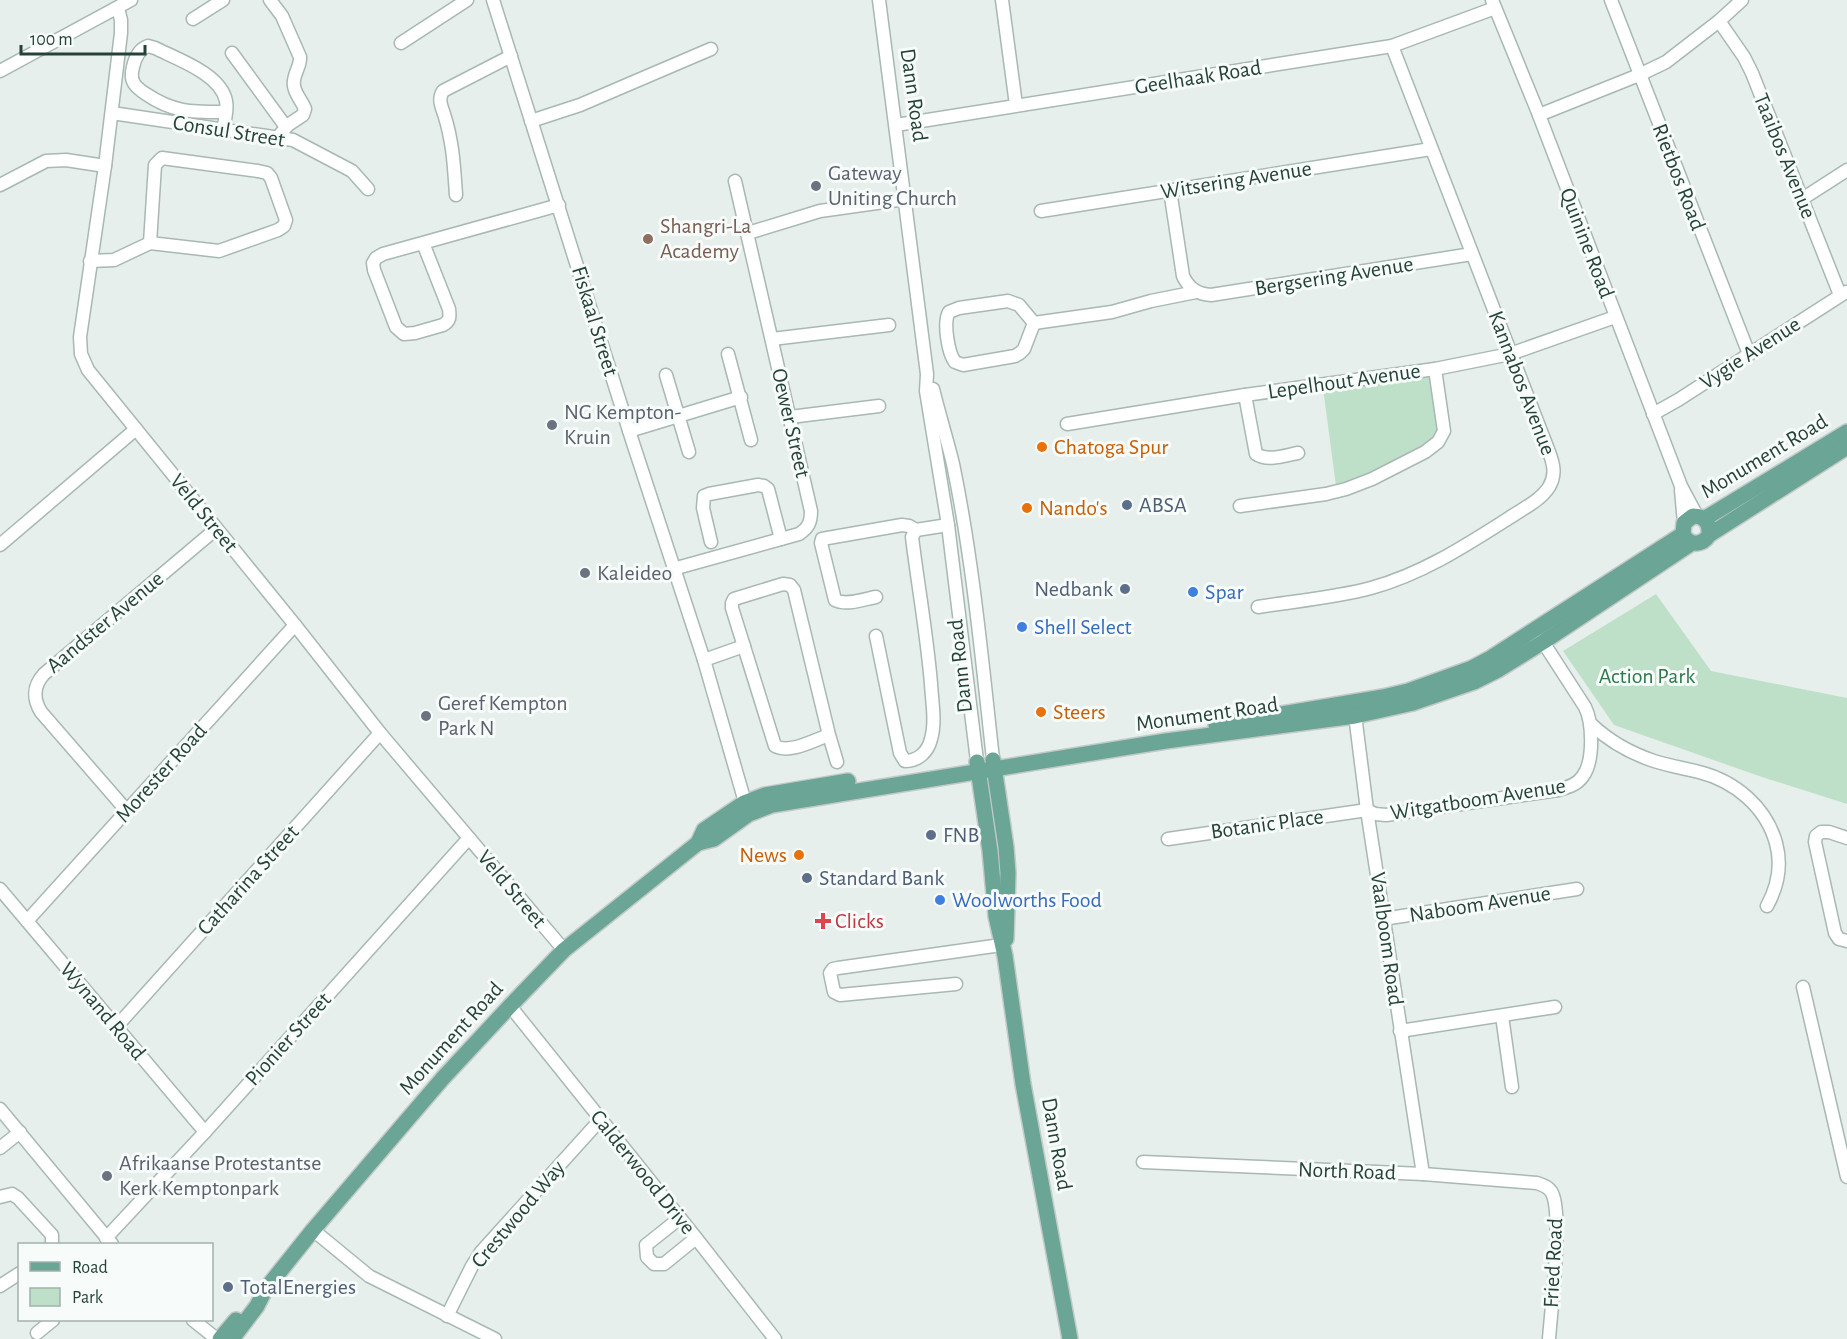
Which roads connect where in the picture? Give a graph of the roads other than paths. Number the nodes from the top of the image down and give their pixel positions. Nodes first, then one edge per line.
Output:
1 (131, 0) edge
2 (270, 0) edge
3 (467, 0) edge
4 (493, 0) edge
5 (879, 0) edge
6 (1002, 0) edge
7 (1611, 0) edge
8 (1742, 0) edge
9 (215, 2) edge
10 (1493, 4) edge
11 (117, 8) junction
12 (193, 19) dead end
13 (1719, 21) junction
14 (401, 43) dead end
15 (1392, 46) junction
16 (711, 50) dead end
17 (232, 53) dead end
18 (510, 56) junction
19 (0, 71) edge
20 (1640, 75) junction
21 (1016, 105) junction
22 (226, 112) junction
23 (112, 113) junction
24 (1539, 115) junction
25 (531, 121) junction
26 (896, 125) junction
27 (223, 129) junction
28 (282, 132) junction
29 (1431, 149) junction
30 (105, 166) junction
31 (1847, 170) edge
32 (735, 181) dead end
33 (0, 186) edge
34 (368, 189) dead end
35 (1170, 190) junction
36 (456, 195) dead end
37 (905, 199) junction
38 (1802, 199) junction
39 (559, 205) junction
40 (1041, 211) dead end
41 (748, 233) junction
42 (150, 243) junction
43 (423, 243) junction
44 (1472, 254) junction
45 (90, 261) junction
46 (1196, 292) junction
47 (1844, 293) edge
48 (1615, 317) junction
49 (1034, 323) junction
50 (889, 325) dead end
51 (772, 339) junction
52 (728, 354) dead end
53 (1510, 354) junction
54 (1749, 354) junction
55 (1434, 369) junction
56 (927, 374) junction
57 (666, 375) dead end
58 (1245, 395) junction
59 (741, 397) junction
60 (879, 406) dead end
61 (1653, 414) junction
62 (678, 415) junction
63 (790, 417) junction
64 (1067, 424) dead end
65 (136, 429) junction
66 (629, 430) junction
67 (1847, 432) edge
68 (751, 440) dead end
69 (1847, 447) edge
70 (689, 452) dead end
71 (1298, 453) dead end
72 (1240, 506) dead end
73 (948, 525) junction
74 (1692, 527) junction
75 (216, 529) junction
76 (916, 531) junction
77 (781, 539) junction
78 (711, 542) dead end
79 (0, 545) edge
80 (673, 569) junction
81 (876, 597) dead end
82 (1258, 607) dead end
83 (295, 625) junction
84 (876, 636) dead end
85 (1544, 642) junction
86 (744, 646) junction
87 (1504, 650) junction
88 (704, 660) junction
89 (1400, 693) junction
90 (1436, 696) junction
91 (1354, 709) junction
92 (1591, 724) junction
93 (380, 733) junction
94 (829, 735) junction
95 (837, 762) dead end
96 (994, 763) junction
97 (978, 766) junction
98 (751, 807) junction
99 (1367, 810) junction
100 (127, 811) junction
101 (469, 838) junction
102 (1847, 838) edge
103 (1168, 839) dead end
104 (0, 889) edge
105 (1577, 889) dead end
106 (1767, 906) dead end
107 (1383, 919) junction
108 (27, 921) junction
109 (1847, 941) edge
110 (564, 950) junction
111 (1003, 951) junction
112 (956, 984) dead end
113 (1803, 987) dead end
114 (510, 1006) junction
115 (1555, 1007) dead end
116 (1502, 1016) junction
117 (117, 1026) junction
118 (1400, 1031) junction
119 (1512, 1088) dead end
120 (0, 1109) edge
121 (601, 1119) junction
122 (20, 1132) junction
123 (205, 1132) junction
124 (0, 1148) edge
125 (1143, 1162) dead end
126 (1423, 1174) junction
127 (1847, 1177) edge
128 (1550, 1189) joint
129 (0, 1197) edge
130 (680, 1218) junction
131 (313, 1230) junction
132 (696, 1238) junction
133 (109, 1241) edge
134 (52, 1243) edge
135 (18, 1274) edge
136 (0, 1287) edge
137 (265, 1290) junction
138 (447, 1316) junction
139 (52, 1321) edge
140 (193, 1321) edge
141 (37, 1333) dead end
142 (212, 1338) edge
143 (232, 1339) edge
144 (495, 1339) edge
145 (775, 1339) edge
146 (1070, 1339) edge
147 (1549, 1339) edge

1 - 11 street
2 - 28 street
3 - 14 street
4 - 18 street, Fiskaal Street
5 - 26 street, Dann Road
6 - 21 street
7 - 20 street, Rietbos Road
8 - 13 street
9 - 12 street
10 - 15 street, Geelhaak Road
10 - 24 street, Quinine Road
11 - 19 street
11 - 23 street, Veld Street
13 - 20 street
13 - 38 street, Taaibos Avenue
15 - 21 street, Geelhaak Road
15 - 29 street, Kannabos Avenue
16 - 25 street
17 - 28 street
18 - 25 street, Fiskaal Street
18 - 36 street
20 - 24 street
20 - 54 street, Rietbos Road
21 - 26 street, Geelhaak Road
22 - 22 street
22 - 27 street
23 - 27 street, Consul Street
23 - 30 street, Veld Street
24 - 48 street, Quinine Road
25 - 39 street, Fiskaal Street
26 - 37 street, Dann Road
27 - 28 street, Consul Street
28 - 34 street, Consul Street
29 - 35 street, Witsering Avenue
29 - 44 street, Kannabos Avenue
30 - 33 street
30 - 45 street, Veld Street
31 - 38 street
32 - 41 street, Oewer Street
35 - 40 street, Witsering Avenue
35 - 46 street
37 - 41 street
37 - 56 street, Dann Road
38 - 47 street, Taaibos Avenue
39 - 43 street
39 - 66 street, Fiskaal Street
41 - 51 street, Oewer Street
42 - 42 street
42 - 45 street
43 - 43 street
44 - 46 street, Bergsering Avenue
44 - 53 street, Kannabos Avenue
45 - 65 street, Veld Street
46 - 49 street, Bergsering Avenue
47 - 54 street, Vygie Avenue
48 - 53 street, Lepelhout Avenue
48 - 61 street, Quinine Road
49 - 49 street
50 - 51 street
51 - 63 street, Oewer Street
52 - 59 street
53 - 55 street, Lepelhout Avenue
53 - 82 street, Kannabos Avenue
54 - 61 street, Vygie Avenue
55 - 58 street, Lepelhout Avenue
55 - 72 street
56 - 73 street, Dann Road
56 - 96 street, Dann Road
57 - 62 street
58 - 64 street, Lepelhout Avenue
58 - 71 street
59 - 62 street
59 - 68 street
60 - 63 street
61 - 74 street, Quinine Road
62 - 66 street
62 - 70 street
63 - 77 street, Oewer Street
65 - 75 street, Veld Street
65 - 79 street
66 - 80 street, Fiskaal Street
67 - 74 main road, Monument Road
69 - 74 main road, Monument Road
73 - 76 street
73 - 97 street, Dann Road
74 - 85 main road, Monument Road
74 - 87 main road, Monument Road
75 - 83 street, Veld Street
75 - 100 street, Aandster Avenue
76 - 81 street
76 - 84 street
77 - 78 street
77 - 80 street, Oewer Street
80 - 88 street, Fiskaal Street
83 - 93 street, Veld Street
83 - 100 street, Morester Road
85 - 87 street
85 - 90 main road, Monument Road
85 - 92 street, Witgatboom Avenue
86 - 88 street
86 - 94 street
86 - 94 street
87 - 89 main road, Monument Road
88 - 98 street, Fiskaal Street
89 - 90 main road
89 - 91 main road, Monument Road
90 - 91 main road, Monument Road
91 - 96 main road, Monument Road
91 - 99 street, Vaalboom Road
92 - 99 street, Witgatboom Avenue
92 - 106 street
93 - 101 street, Veld Street
93 - 117 street, Catharina Street
94 - 95 street
96 - 97 main road, Monument Road
96 - 111 main road, Dann Road
97 - 98 main road, Monument Road
97 - 111 main road, Dann Road
98 - 110 main road, Monument Road
99 - 103 street, Botanic Place
99 - 107 street, Vaalboom Road
100 - 108 street, Morester Road
101 - 110 street, Veld Street
101 - 123 street, Pionier Street
102 - 109 street
104 - 108 street, Wynand Road
105 - 107 street, Naboom Avenue
107 - 118 street, Vaalboom Road
108 - 117 street, Wynand Road
110 - 114 main road, Monument Road
111 - 112 street
111 - 146 main road, Dann Road
113 - 127 street
114 - 121 street, Calderwood Drive
114 - 131 main road, Monument Road
115 - 116 street
116 - 118 street
116 - 119 street
117 - 123 street, Wynand Road
118 - 126 street, Vaalboom Road
120 - 122 street
121 - 130 street, Calderwood Drive
121 - 138 street, Crestwood Way
122 - 124 street
122 - 133 street
123 - 133 street, Pionier Street
125 - 126 street, North Road
126 - 128 street, North Road
128 - 147 street, Fried Road
129 - 134 street
130 - 132 street, Calderwood Drive
130 - 132 street
131 - 137 main road, Monument Road
131 - 138 street
132 - 145 street, Calderwood Drive
135 - 136 street
137 - 142 main road, Monument Road
137 - 143 main road, Monument Road
138 - 144 street
139 - 141 street
140 - 142 street

